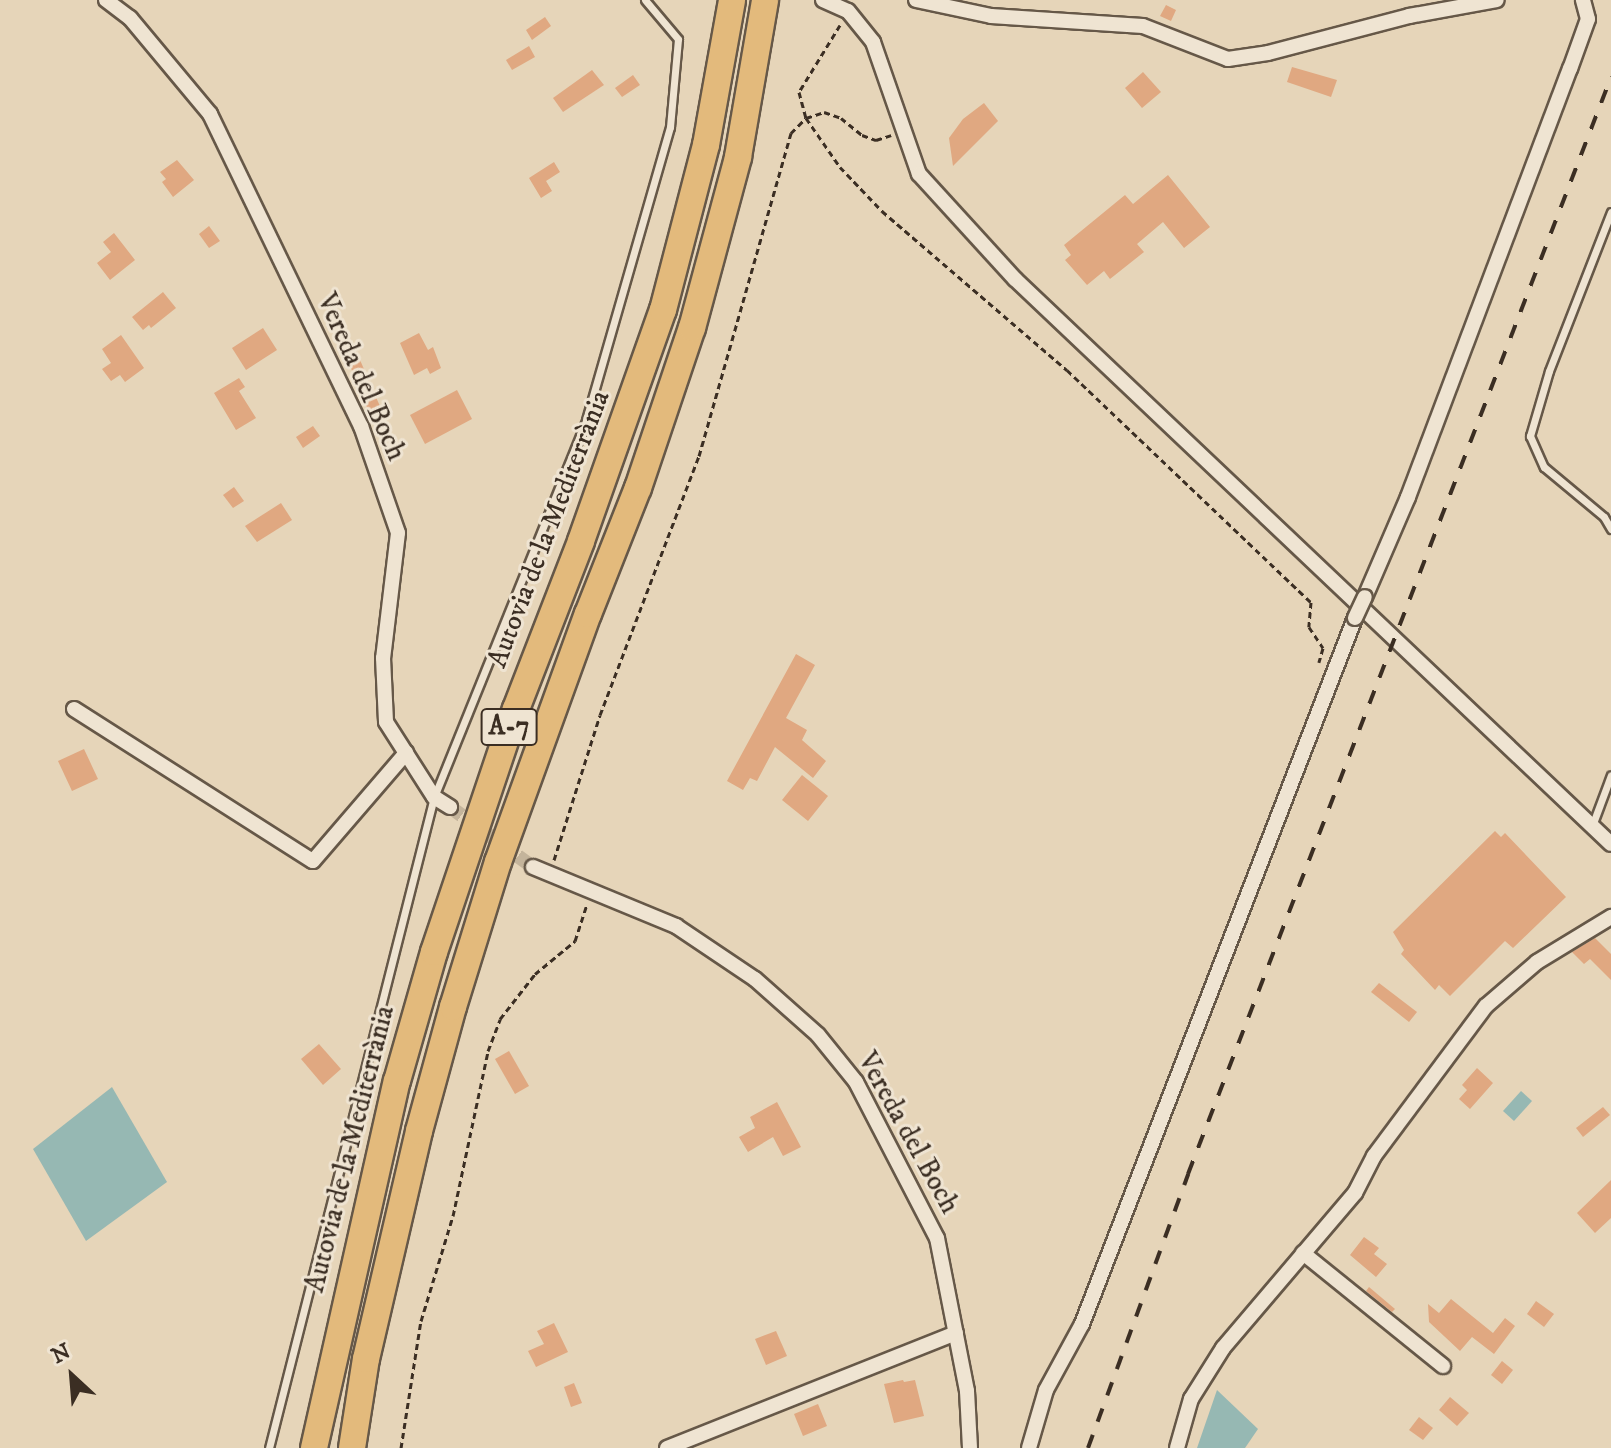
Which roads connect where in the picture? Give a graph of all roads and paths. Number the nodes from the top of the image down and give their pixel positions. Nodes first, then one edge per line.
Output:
1 (106, 0) edge
2 (645, 0) edge
3 (823, 0) edge
4 (916, 0) edge
5 (1497, 0) edge
6 (1583, 0) edge
7 (852, 6) edge
8 (731, 7) edge
9 (764, 8) edge
10 (806, 118) junction
11 (905, 128) junction
12 (1611, 212) edge
13 (1611, 529) edge
14 (1319, 662) dead end
15 (74, 709) dead end
16 (406, 753) junction
17 (1611, 775) edge
18 (434, 797) junction
19 (450, 807) tunnel mouth
20 (1592, 826) junction
21 (1611, 844) edge
22 (533, 867) tunnel mouth
23 (549, 877) junction
24 (592, 893) junction
25 (1611, 917) edge
26 (1303, 1253) junction
27 (956, 1333) junction
28 (1443, 1366) dead end
29 (269, 1448) edge
30 (314, 1448) edge
31 (352, 1448) edge
32 (401, 1448) edge
33 (667, 1448) edge
34 (970, 1448) edge
35 (1029, 1448) edge
36 (1177, 1448) edge

1 - 16 street, Vereda del Boch
2 - 18 lane
3 - 7 street
4 - 5 street
6 - 35 street, bridge
7 - 10 path
7 - 11 street
8 - 30 highway, Autovia de la Mediterrània / A-7
9 - 31 highway, A-7
10 - 11 path
10 - 14 path
10 - 23 path
11 - 20 street
12 - 13 lane
15 - 16 street
16 - 18 street, Vereda del Boch
17 - 20 lane
18 - 19 street, Vereda del Boch
18 - 29 lane
20 - 21 street
22 - 23 street, Vereda del Boch
23 - 24 street, Vereda del Boch
24 - 27 street, Vereda del Boch
24 - 32 path
25 - 26 street
26 - 28 street
26 - 36 street
27 - 33 street
27 - 34 street, Vereda del Boch

